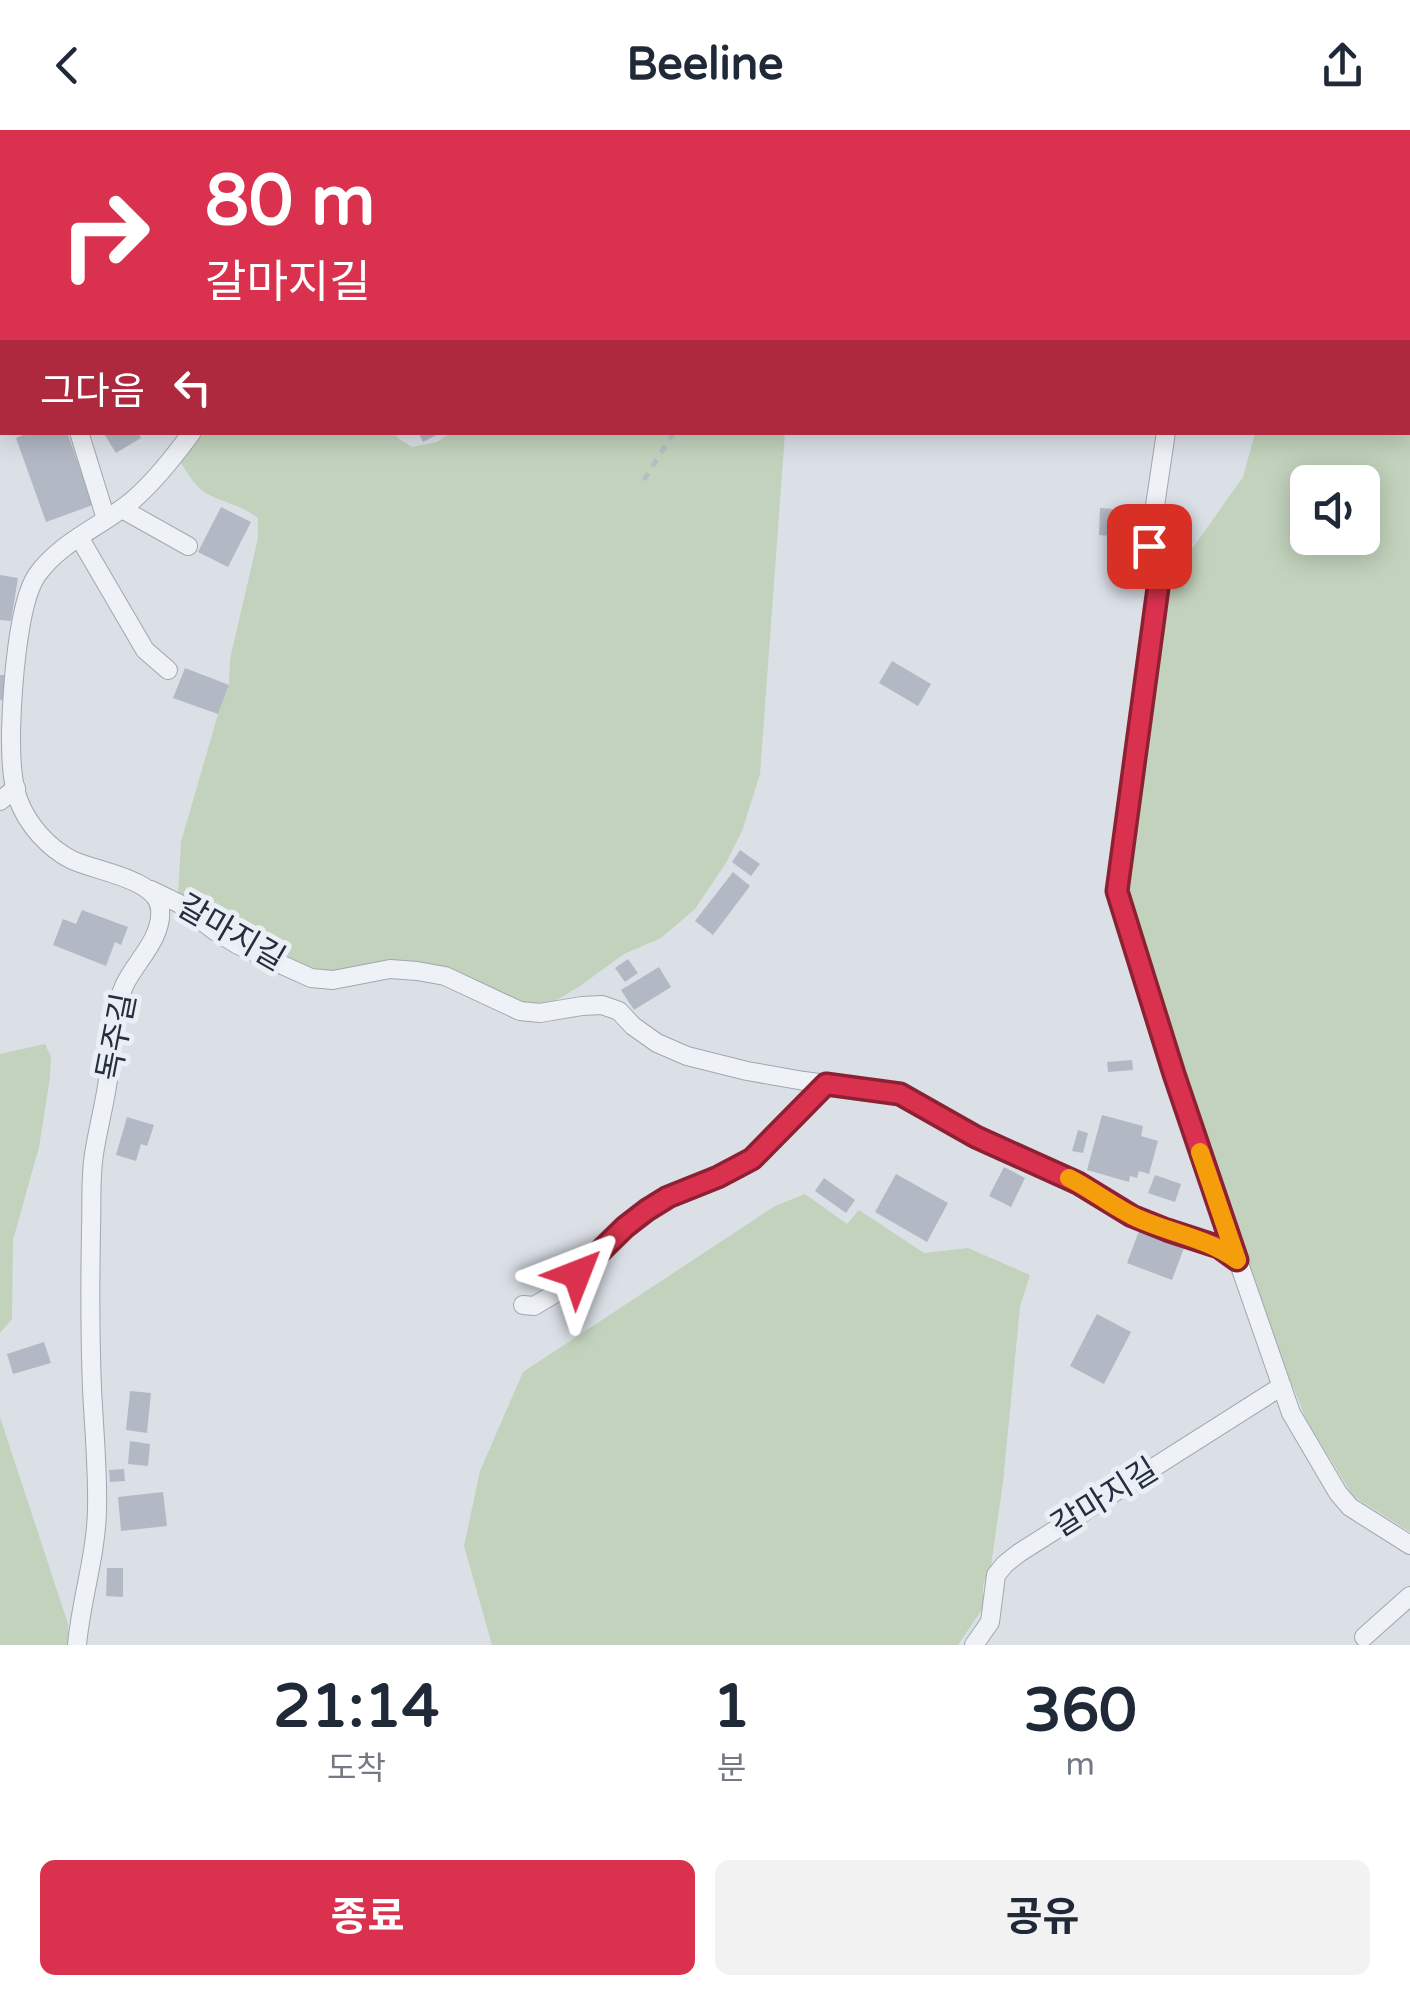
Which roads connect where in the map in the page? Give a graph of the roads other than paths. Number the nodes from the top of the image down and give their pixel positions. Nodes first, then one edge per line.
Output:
1 (79, 435) edge
2 (190, 435) edge
3 (1166, 435) edge
4 (114, 514) junction
5 (80, 538) junction
6 (188, 546) dead end
7 (168, 670) dead end
8 (16, 788) junction
9 (0, 801) edge
10 (146, 888) junction
11 (826, 1084) junction
12 (1237, 1260) junction
13 (523, 1305) dead end
14 (1282, 1386) junction
15 (1410, 1545) edge
16 (1410, 1596) edge
17 (1364, 1637) dead end
18 (77, 1645) edge
19 (974, 1645) edge

1 - 4 lane
2 - 4 lane
3 - 12 lane
4 - 5 lane
4 - 6 lane
5 - 7 lane
5 - 8 lane
8 - 9 lane
8 - 10 lane
10 - 11 lane, 갈마지길
10 - 18 lane, 독주길
11 - 12 lane, 갈마지길
11 - 13 lane
12 - 14 lane
14 - 15 lane
14 - 19 lane, 갈마지길
16 - 17 lane

